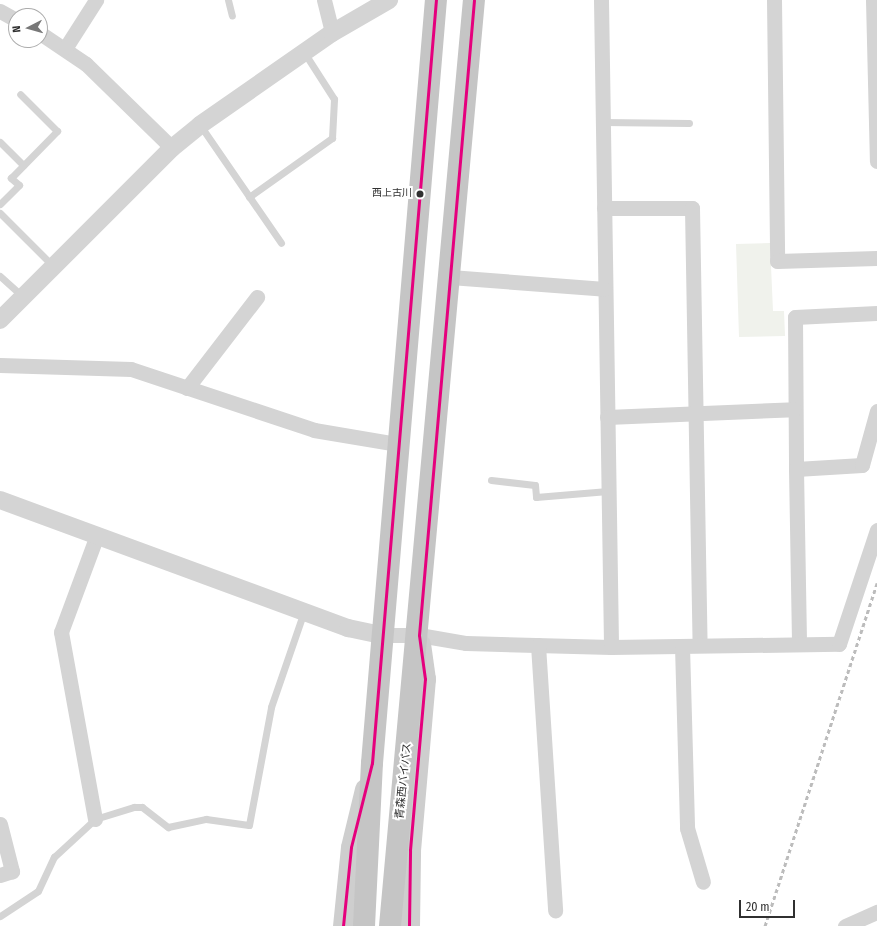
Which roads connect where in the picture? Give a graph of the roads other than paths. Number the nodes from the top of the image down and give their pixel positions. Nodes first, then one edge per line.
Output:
1 (96, 0) edge
2 (228, 0) edge
3 (324, 0) edge
4 (389, 0) edge
5 (436, 0) edge
6 (474, 0) edge
7 (602, 0) edge
8 (774, 0) edge
9 (874, 0) edge
10 (232, 16) dead end
11 (332, 33) junction
12 (48, 37) edge
13 (66, 47) junction
14 (304, 52) junction
15 (20, 94) dead end
16 (603, 122) junction
17 (689, 123) dead end
18 (200, 125) junction
19 (0, 142) edge
20 (172, 148) junction
21 (877, 161) edge
22 (23, 165) junction
23 (249, 197) junction
24 (0, 204) edge
25 (604, 208) junction
26 (0, 213) edge
27 (281, 243) dead end
28 (877, 258) edge
29 (53, 266) junction
30 (0, 276) edge
31 (450, 277) junction
32 (605, 289) junction
33 (22, 296) junction
34 (257, 297) dead end
35 (877, 312) edge
36 (0, 320) edge
37 (0, 364) edge
38 (187, 388) junction
39 (794, 409) junction
40 (877, 411) edge
41 (697, 413) junction
42 (607, 417) junction
43 (398, 444) junction
44 (796, 469) junction
45 (491, 480) dead end
46 (608, 491) junction
47 (0, 500) edge
48 (877, 530) edge
49 (97, 535) junction
50 (304, 611) junction
51 (382, 635) junction
52 (419, 635) junction
53 (799, 644) junction
54 (538, 645) junction
55 (700, 645) junction
56 (682, 646) junction
57 (611, 647) junction
58 (372, 763) junction
59 (95, 818) junction
60 (0, 824) edge
61 (0, 875) edge
62 (703, 882) dead end
63 (555, 910) dead end
64 (877, 912) edge
65 (0, 916) edge
66 (343, 926) edge
67 (364, 926) edge
68 (390, 926) edge
69 (409, 926) edge
70 (845, 926) edge

1 - 13 street
2 - 10 lane
3 - 11 street
4 - 11 street
5 - 43 highway
6 - 31 highway, 青森西バイパス
7 - 16 street
8 - 28 street
9 - 21 street
11 - 14 street
12 - 13 street
13 - 20 street
14 - 18 street
14 - 23 lane
15 - 22 lane
16 - 17 lane
16 - 25 street
18 - 20 street
18 - 23 lane
19 - 22 lane
20 - 29 street
22 - 24 lane
23 - 27 lane
25 - 32 street
25 - 41 street
26 - 29 lane
29 - 33 street
30 - 33 lane
31 - 32 street
31 - 52 highway, 青森西バイパス
32 - 42 street
33 - 36 street
34 - 38 street
35 - 39 street
37 - 38 street
38 - 43 street
39 - 41 street
39 - 44 street
40 - 44 street
41 - 42 street
41 - 55 street
42 - 46 street
43 - 51 highway
44 - 53 street
45 - 46 lane
46 - 57 street
47 - 49 street
48 - 53 street
49 - 50 street
49 - 59 street
50 - 51 street
50 - 59 lane
51 - 52 street
51 - 58 highway
52 - 54 street
52 - 68 highway, 青森西バイパス
52 - 69 main road
53 - 55 street
54 - 57 street
54 - 63 street
55 - 56 street
56 - 57 street
56 - 62 street
58 - 66 main road
58 - 67 highway
59 - 65 lane
60 - 61 street
64 - 70 street

